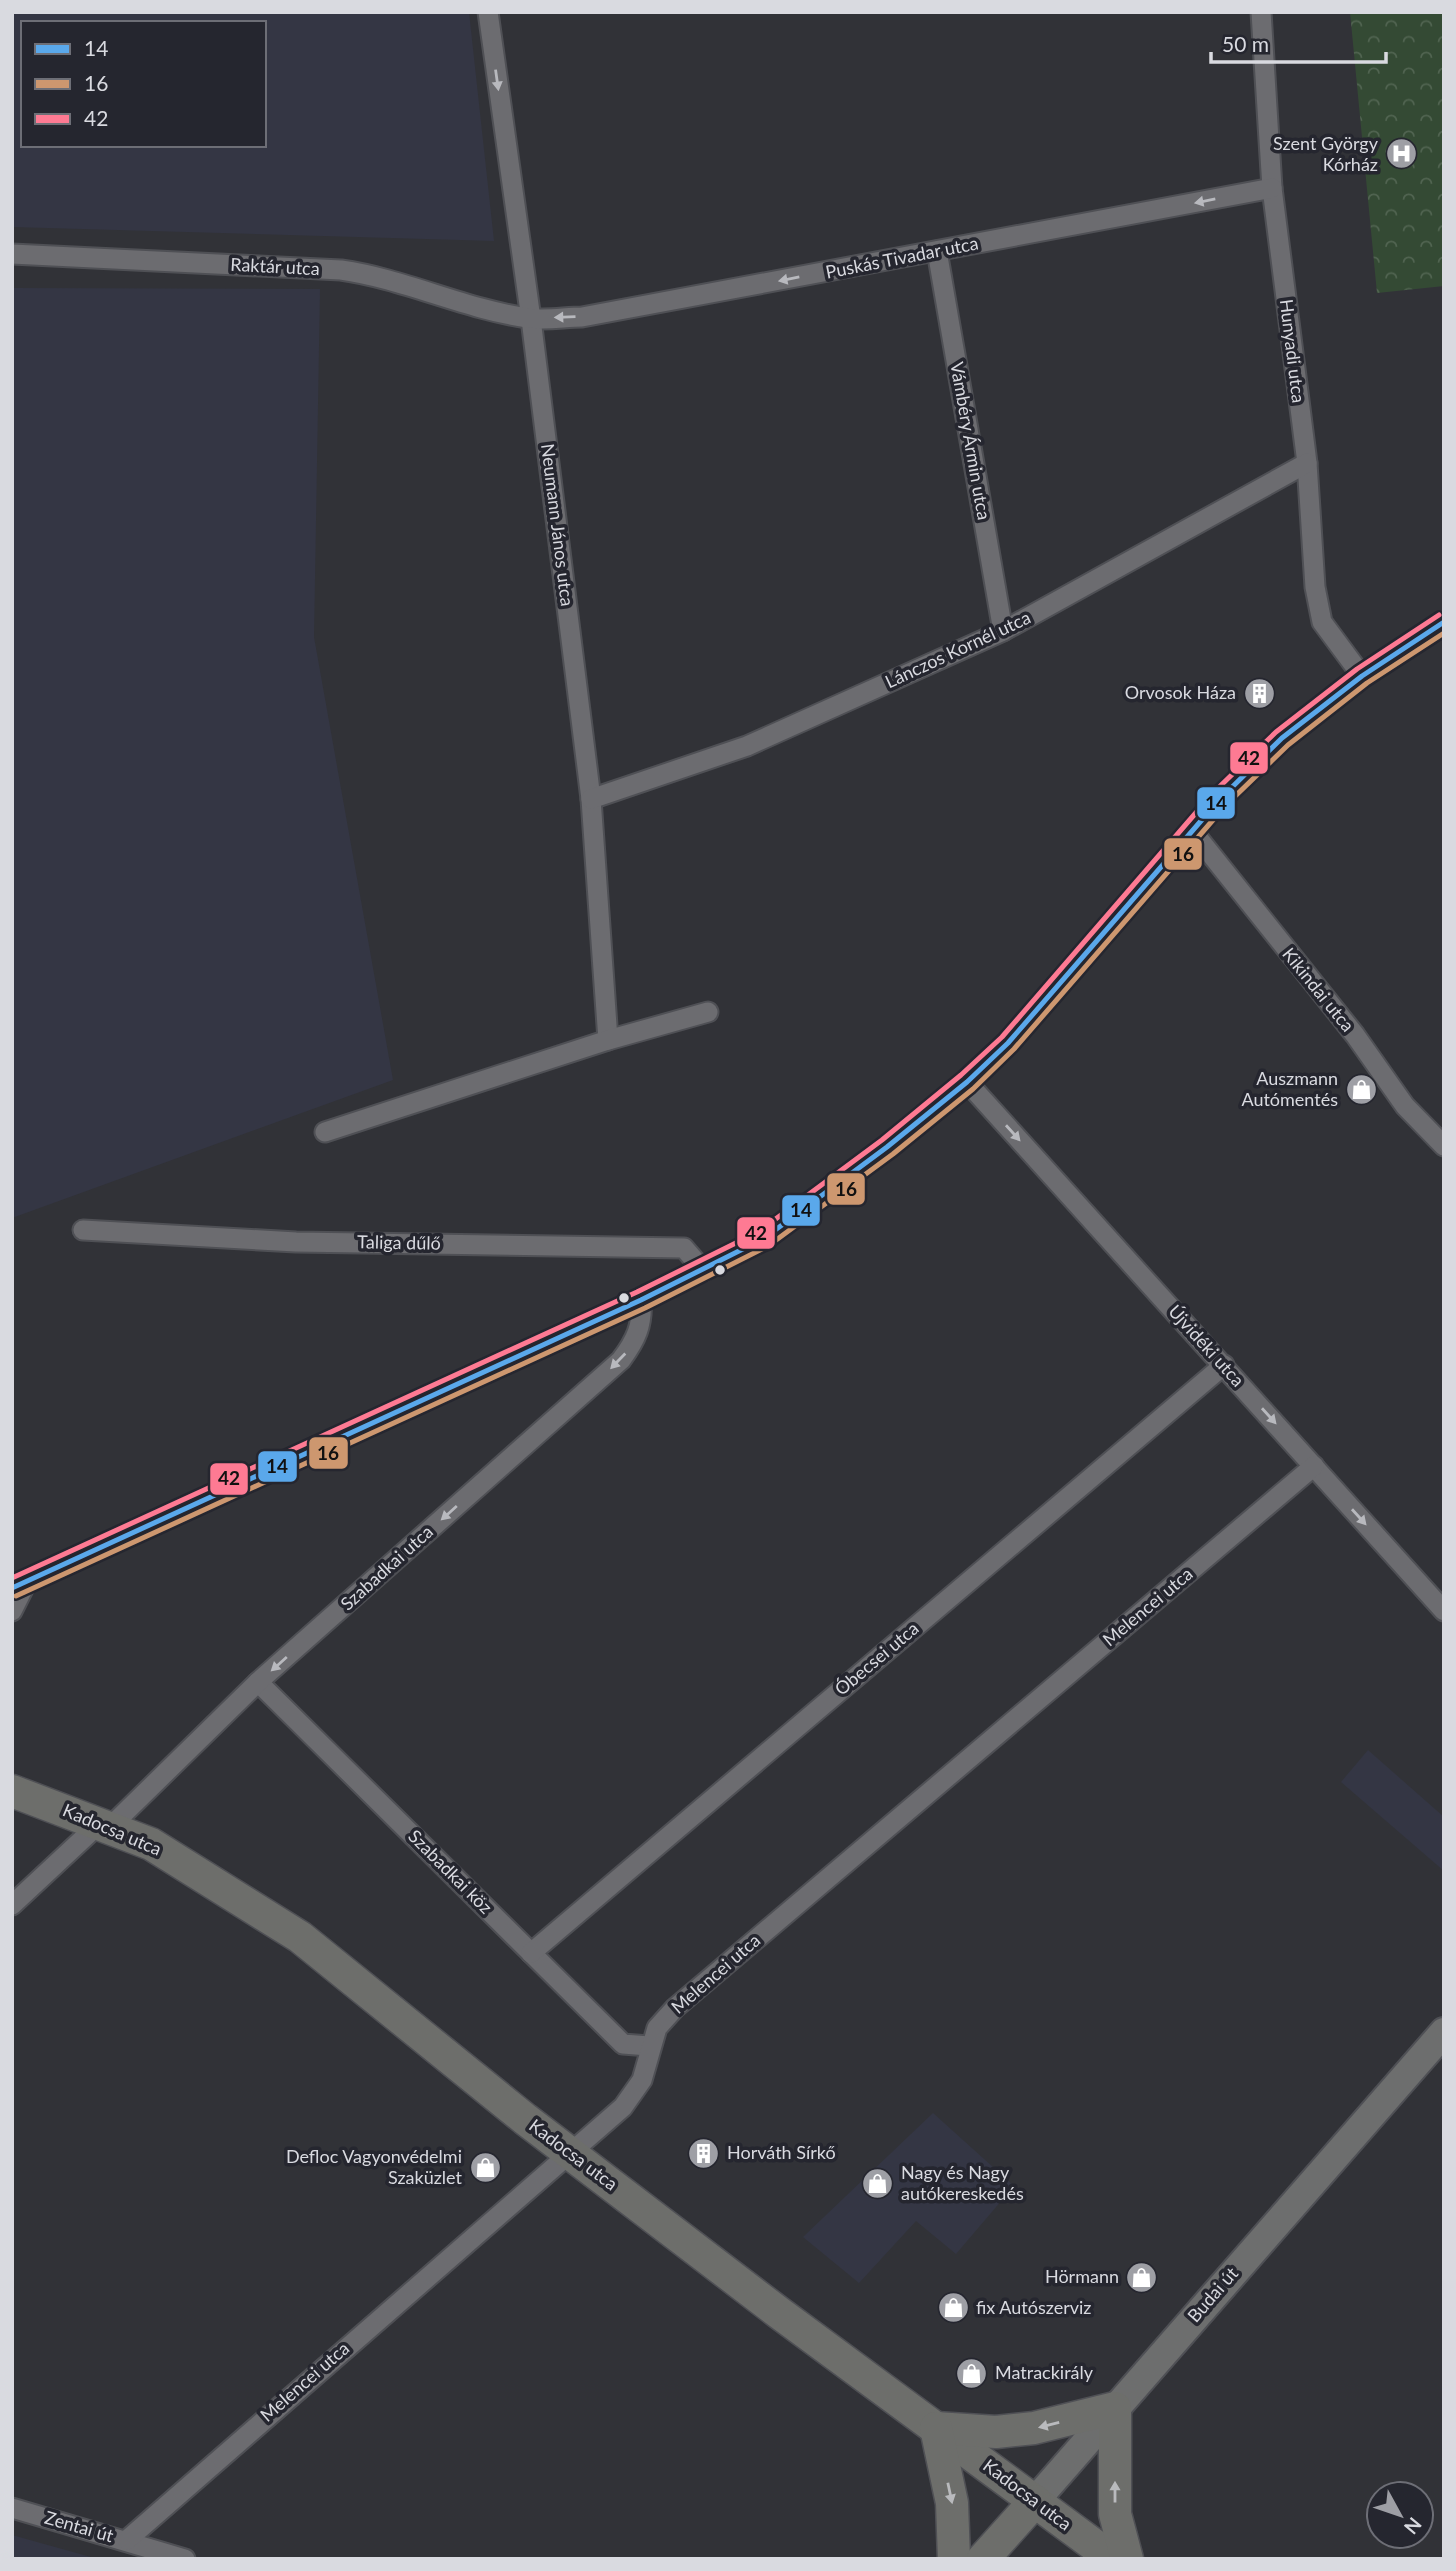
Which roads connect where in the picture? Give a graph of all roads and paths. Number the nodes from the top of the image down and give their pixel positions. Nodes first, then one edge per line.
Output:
1 (488, 12) edge
2 (1261, 12) edge
3 (1272, 188) junction
4 (937, 251) junction
5 (12, 254) edge
6 (531, 319) junction
7 (1307, 463) junction
8 (1444, 622) edge
9 (1003, 631) junction
10 (1362, 676) junction
11 (591, 799) junction
12 (1194, 833) junction
13 (708, 1012) dead end
14 (608, 1040) junction
15 (967, 1082) junction
16 (324, 1132) dead end
17 (1444, 1146) edge
18 (83, 1230) dead end
19 (704, 1271) junction
20 (641, 1300) junction
21 (1224, 1365) junction
22 (1314, 1466) junction
23 (19, 1584) edge
24 (12, 1611) edge
25 (1444, 1611) edge
26 (258, 1682) junction
27 (12, 1791) edge
28 (105, 1825) junction
29 (12, 1905) edge
30 (531, 1953) junction
31 (1444, 2032) edge
32 (649, 2046) junction
33 (568, 2151) junction
34 (1115, 2408) junction
35 (936, 2428) junction
36 (1035, 2501) junction
37 (12, 2508) edge
38 (127, 2540) junction
39 (185, 2559) edge
40 (954, 2559) edge
41 (983, 2559) edge
42 (1113, 2559) edge
43 (1127, 2559) edge

1 -> 6 street, Neumann János utca
2 - 3 street, Hunyadi utca
3 -> 4 street, Puskás Tivadar utca
3 - 7 street, Hunyadi utca
4 -> 6 street, Puskás Tivadar utca
4 - 9 street, Vámbéry Ármin utca
5 - 6 street, Raktár utca
6 - 11 street, Neumann János utca
7 - 9 street, Lánczos Kornél utca
7 - 10 street, Hunyadi utca
8 - 10 street
9 - 11 street, Lánczos Kornél utca
10 - 12 street
11 - 14 street, Neumann János utca
12 - 15 street
12 - 17 street, Kikindai utca
13 - 14 street
14 - 16 street
15 - 19 street
15 -> 21 street, Újvidéki utca
18 - 19 street, Taliga dűlő
19 - 20 street
20 - 23 street
20 -> 26 street, Szabadkai utca
21 -> 22 street, Újvidéki utca
21 - 30 street, Óbecsei utca
22 -> 25 street, Újvidéki utca
22 - 32 street, Melencei utca
23 - 24 street
26 - 28 street, Szabadkai utca
26 - 30 street, Szabadkai köz
27 - 28 main road, Kadocsa utca
28 - 29 street, Szabadkai utca
28 - 33 main road, Kadocsa utca
30 - 32 street, Szabadkai köz
31 - 34 main road, Budai út
32 - 33 street, Melencei utca
33 - 35 main road, Kadocsa utca
33 - 38 street, Melencei utca
34 -> 35 main road
34 - 36 main road, Budai út
43 -> 34 main road
35 - 36 main road, Kadocsa utca
35 -> 40 main road
36 - 41 main road, Budai út
36 - 42 main road, Kadocsa utca
37 - 38 street, Zentai út
38 - 39 street, Zentai út

